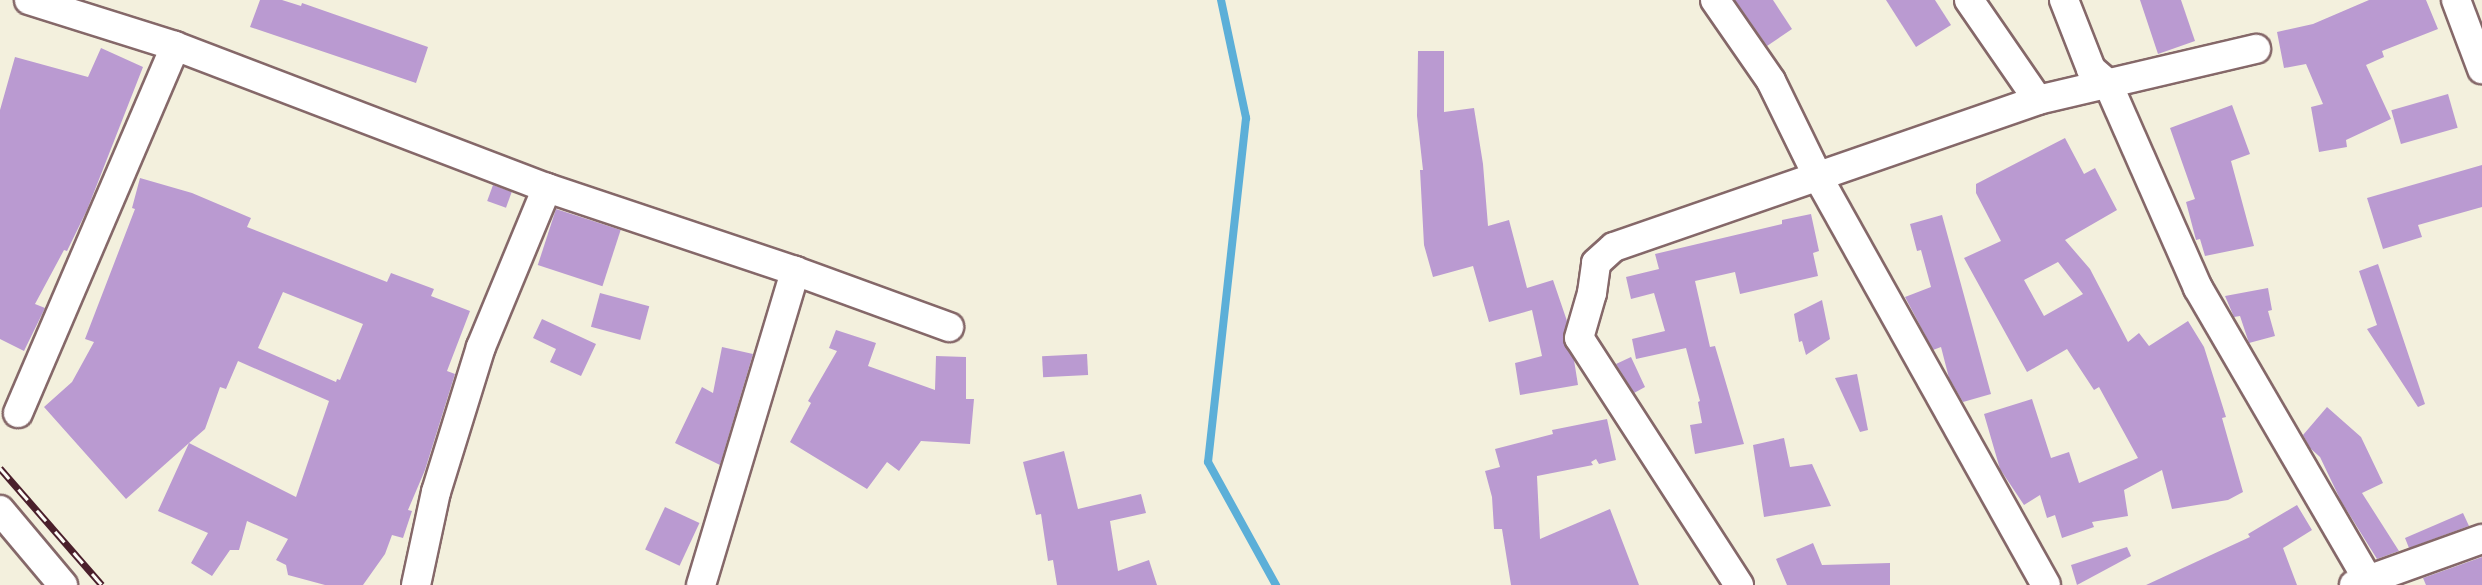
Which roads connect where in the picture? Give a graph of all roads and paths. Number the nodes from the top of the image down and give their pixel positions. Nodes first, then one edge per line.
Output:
1 (29, 0) edge
2 (1715, 0) edge
3 (1970, 0) edge
4 (2064, 0) edge
5 (2456, 0) edge
6 (175, 46) junction
7 (2256, 49) dead end
8 (2482, 69) edge
9 (2108, 84) junction
10 (2038, 100) junction
11 (1818, 177) junction
12 (547, 188) junction
13 (795, 270) junction
14 (949, 327) dead end
15 (18, 413) dead end
16 (0, 510) edge
17 (2482, 539) edge
18 (2364, 583) edge
19 (63, 585) edge
20 (417, 585) edge
21 (701, 585) edge
22 (1739, 585) edge
23 (2046, 585) edge

1 - 6 street
2 - 11 street
3 - 10 street
4 - 9 street
5 - 8 street
6 - 12 street
6 - 15 street
7 - 9 street
9 - 10 street
9 - 18 street
10 - 11 street
11 - 22 street
11 - 23 street
12 - 13 street
12 - 20 street
13 - 14 street
13 - 21 street
16 - 19 street
17 - 18 street

